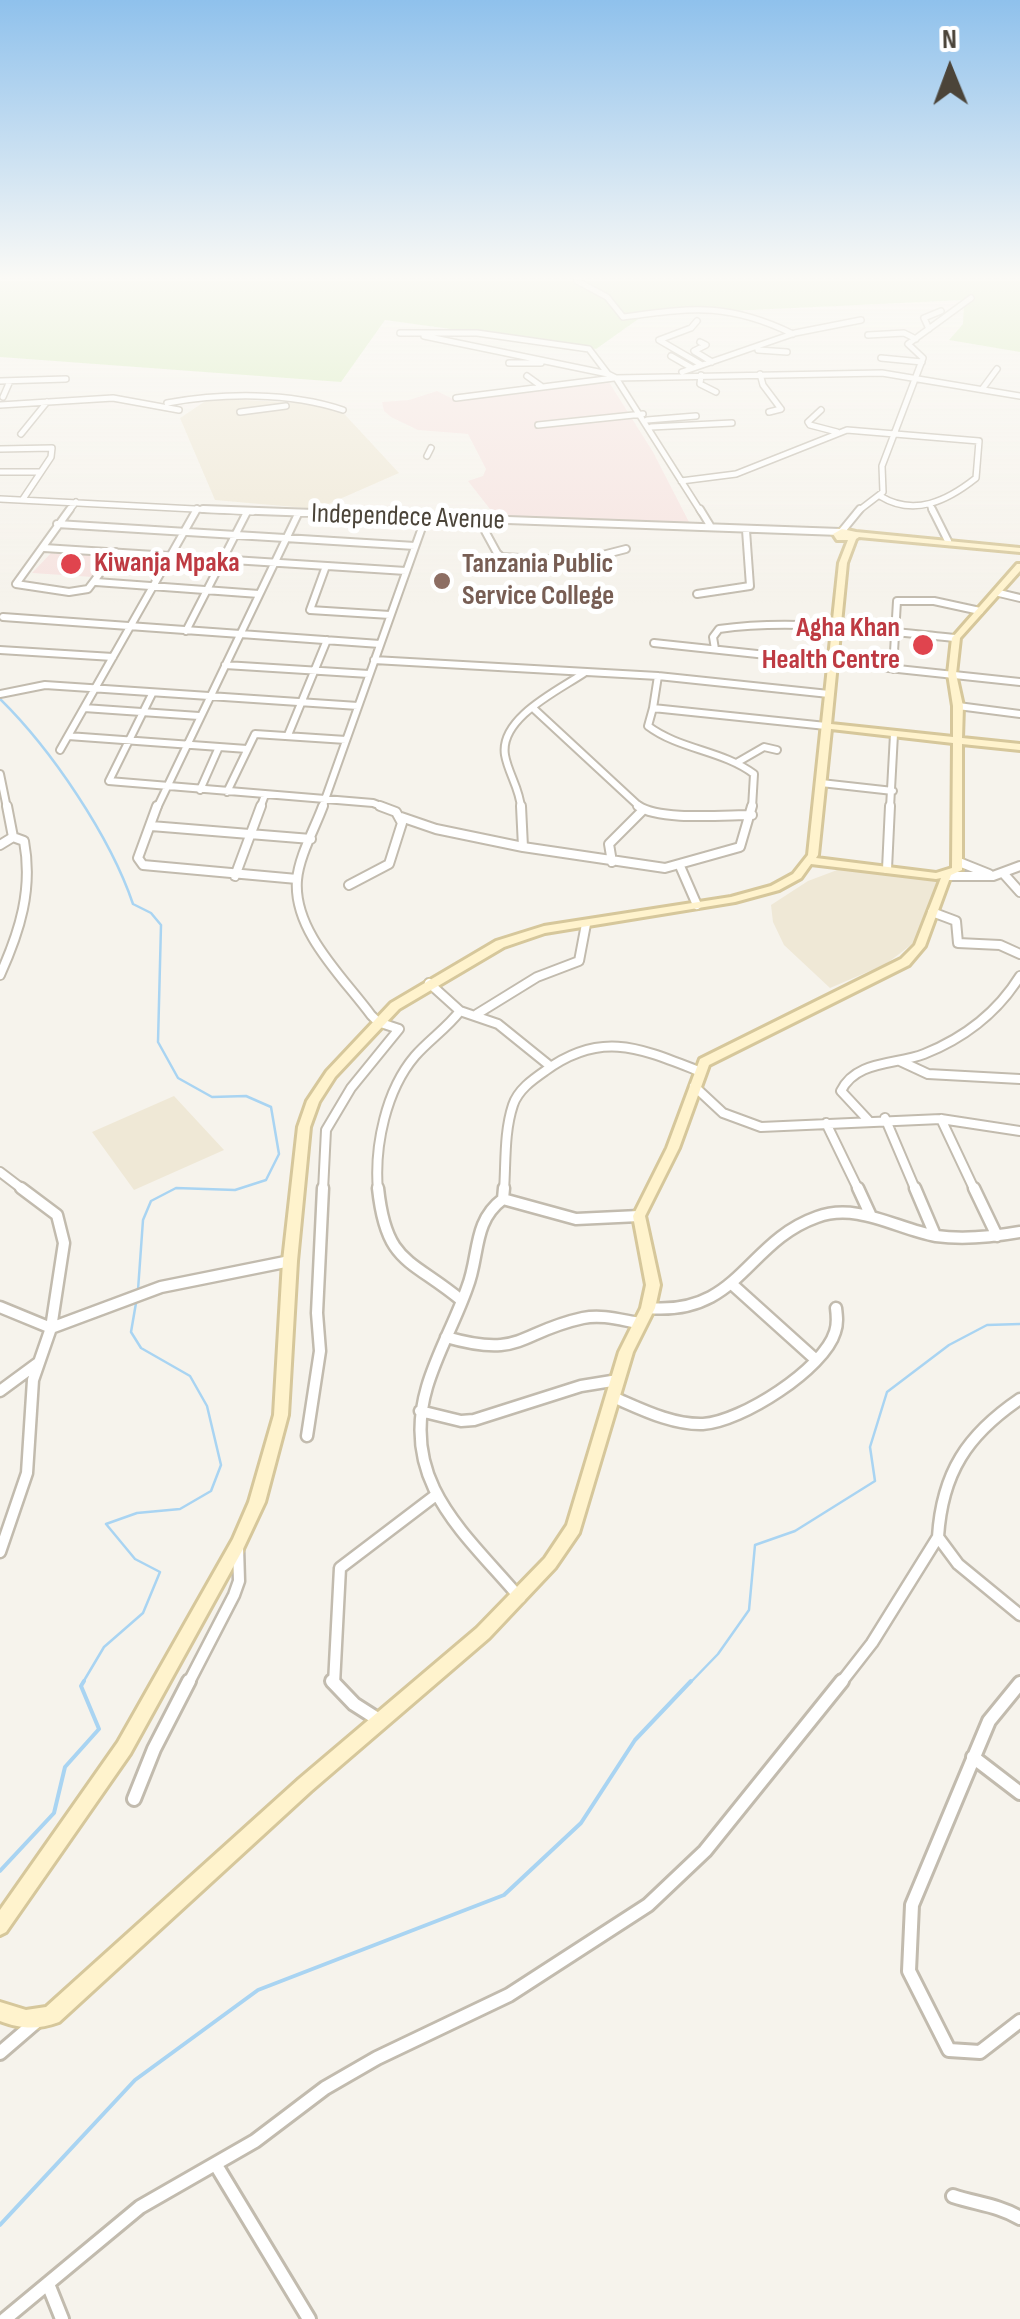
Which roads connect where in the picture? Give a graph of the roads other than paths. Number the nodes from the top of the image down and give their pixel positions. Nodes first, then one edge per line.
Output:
1 (6, 389) edge
2 (517, 389) edge
3 (624, 389) edge
4 (710, 389) edge
5 (765, 389) edge
6 (912, 389) edge
7 (988, 389) edge
8 (716, 392) dead end
9 (1020, 396) edge
10 (3, 397) dead end
11 (456, 398) dead end
12 (47, 402) junction
13 (164, 404) junction
14 (320, 404) junction
15 (0, 405) edge
16 (180, 410) dead end
17 (343, 410) dead end
18 (821, 410) dead end
19 (240, 412) dead end
20 (769, 412) dead end
21 (696, 416) dead end
22 (647, 420) junction
23 (732, 423) dead end
24 (538, 426) dead end
25 (840, 432) junction
26 (892, 432) junction
27 (21, 434) dead end
28 (432, 448) dead end
29 (0, 449) edge
30 (427, 456) dead end
31 (0, 472) edge
32 (40, 472) junction
33 (681, 481) junction
34 (880, 496) junction
35 (23, 498) junction
36 (0, 499) edge
37 (76, 502) junction
38 (902, 506) junction
39 (931, 506) junction
40 (866, 507) junction
41 (198, 509) junction
42 (247, 512) junction
43 (298, 514) junction
44 (425, 518) junction
45 (479, 520) junction
46 (57, 524) junction
47 (710, 528) junction
48 (746, 530) junction
49 (184, 532) junction
50 (235, 535) junction
51 (846, 535) junction
52 (287, 538) junction
53 (948, 541) junction
54 (416, 546) junction
55 (44, 548) junction
56 (626, 549) dead end
57 (1020, 550) edge
58 (116, 552) junction
59 (171, 556) junction
60 (500, 557) junction
61 (222, 559) junction
62 (275, 562) junction
63 (326, 566) junction
64 (1020, 566) edge
65 (406, 571) junction
66 (517, 571) dead end
67 (96, 582) junction
68 (152, 588) junction
69 (206, 591) junction
70 (999, 593) junction
71 (260, 594) junction
72 (697, 594) dead end
73 (1020, 598) edge
74 (980, 612) junction
75 (390, 615) junction
76 (3, 617) dead end
77 (837, 627) junction
78 (130, 628) junction
79 (186, 632) junction
80 (894, 632) junction
81 (240, 635) junction
82 (956, 638) junction
83 (327, 640) junction
84 (654, 643) dead end
85 (380, 644) junction
86 (714, 649) junction
87 (0, 650) edge
88 (113, 657) junction
89 (374, 660) junction
90 (832, 663) junction
91 (225, 665) junction
92 (894, 669) junction
93 (315, 671) junction
94 (584, 673) junction
95 (370, 674) junction
96 (952, 674) junction
97 (658, 676) junction
98 (1020, 682) edge
99 (26, 686) joint
100 (95, 688) junction
101 (0, 694) edge
102 (152, 694) junction
103 (829, 694) junction
104 (209, 698) junction
105 (302, 703) junction
106 (358, 706) junction
107 (958, 706) junction
108 (84, 708) junction
109 (533, 708) junction
110 (652, 708) junction
111 (142, 712) junction
112 (1020, 714) edge
113 (199, 716) junction
114 (826, 726) junction
115 (894, 734) junction
116 (288, 735) junction
117 (68, 736) junction
118 (126, 740) junction
119 (346, 740) junction
120 (958, 740) junction
121 (186, 744) junction
122 (219, 747) junction
123 (1020, 747) edge
124 (246, 749) junction
125 (60, 750) dead end
126 (778, 750) dead end
127 (738, 762) junction
128 (0, 774) edge
129 (821, 783) junction
130 (167, 787) junction
131 (200, 790) junction
132 (893, 790) junction
133 (227, 792) junction
134 (265, 795) junction
135 (323, 799) junction
136 (644, 810) junction
137 (752, 814) junction
138 (402, 817) junction
139 (150, 826) junction
140 (251, 834) junction
141 (13, 836) junction
142 (310, 839) junction
143 (0, 844) edge
144 (523, 848) junction
145 (810, 861) junction
146 (612, 862) junction
147 (959, 862) junction
148 (680, 866) junction
149 (1020, 866) edge
150 (887, 869) junction
151 (1003, 873) junction
152 (235, 876) junction
153 (947, 876) junction
154 (993, 876) junction
155 (297, 879) junction
156 (349, 884) dead end
157 (1020, 892) edge
158 (697, 906) junction
159 (932, 912) junction
160 (586, 924) junction
161 (1020, 954) edge
162 (1, 970) edge
163 (1020, 976) edge
164 (430, 982) junction
165 (460, 1011) junction
166 (477, 1014) junction
167 (378, 1022) junction
168 (900, 1061) junction
169 (550, 1066) junction
170 (696, 1078) junction
171 (1020, 1079) edge
172 (885, 1118) junction
173 (941, 1118) junction
174 (868, 1120) junction
175 (826, 1123) junction
176 (1020, 1131) edge
177 (0, 1172) edge
178 (503, 1199) junction
179 (870, 1214) junction
180 (639, 1216) junction
181 (1020, 1232) edge
182 (935, 1235) junction
183 (997, 1236) junction
184 (290, 1262) junction
185 (734, 1286) junction
186 (461, 1300) junction
187 (0, 1307) edge
188 (648, 1308) junction
189 (836, 1308) dead end
190 (639, 1323) junction
191 (50, 1328) junction
192 (446, 1337) junction
193 (815, 1359) junction
194 (40, 1361) junction
195 (618, 1380) junction
196 (0, 1390) edge
197 (613, 1397) junction
198 (1020, 1399) edge
199 (420, 1410) junction
200 (307, 1436) dead end
201 (436, 1495) junction
202 (938, 1537) junction
203 (238, 1544) junction
204 (0, 1552) edge
205 (520, 1598) junction
206 (1020, 1615) edge
207 (1018, 1689) edge
208 (380, 1721) junction
209 (973, 1757) junction
210 (1020, 1793) edge
211 (134, 1798) dead end
212 (0, 1926) edge
213 (0, 2011) edge
214 (38, 2020) junction
215 (1020, 2021) edge
216 (0, 2053) edge
217 (216, 2165) junction
218 (954, 2196) dead end
219 (1020, 2218) edge
220 (48, 2284) junction
221 (4, 2319) edge
222 (62, 2319) edge
223 (309, 2319) edge

1 - 10 street
2 - 11 street
3 - 22 street
4 - 8 street
5 - 20 street
6 - 26 street
7 - 9 street
12 - 13 street
12 - 15 street
12 - 27 street
13 - 14 street
13 - 16 street
14 - 17 street
14 - 19 street
18 - 25 street
21 - 22 street
22 - 23 street
22 - 24 street
22 - 33 street
25 - 26 street
25 - 33 street
26 - 34 street
26 - 39 street
28 - 30 street
29 - 32 street
31 - 32 street
32 - 35 street
33 - 47 street
34 - 38 street
34 - 40 street
35 - 36 street, Independece Avenue
35 - 37 street, Independece Avenue
37 - 41 street, Independece Avenue
37 - 46 street
38 - 39 street
38 - 40 street
39 - 53 street
40 - 51 street
41 - 42 street, Independece Avenue
41 - 49 street
42 - 43 street, Independece Avenue
42 - 50 street
43 - 44 street, Independece Avenue
43 - 52 street
44 - 45 street, Independece Avenue
44 - 54 street
45 - 47 street, Independece Avenue
45 - 60 street
46 - 49 street
46 - 55 street
47 - 48 street, Independece Avenue
48 - 51 street, Independece Avenue
48 - 72 street
49 - 50 street
49 - 59 street
50 - 52 street
50 - 61 street
51 - 53 street
51 - 77 street
52 - 54 street
52 - 62 street
53 - 57 street
54 - 65 street
55 - 58 street
55 - 67 street
56 - 60 street
58 - 59 street
58 - 67 street
59 - 61 street
59 - 68 street
60 - 66 street
61 - 62 street
61 - 69 street
62 - 63 street
62 - 71 street
63 - 65 street
63 - 75 street
64 - 70 street
65 - 75 street
67 - 68 street
68 - 69 street
68 - 78 street
69 - 71 street
69 - 79 street
70 - 73 street
70 - 74 street
71 - 81 street
74 - 80 street
74 - 82 street
75 - 85 street
76 - 78 street
77 - 80 street
77 - 86 street
77 - 90 street
78 - 79 street
78 - 88 street
79 - 81 street
80 - 82 street
80 - 92 street
81 - 83 street
81 - 91 street
82 - 96 street
83 - 85 street
83 - 93 street
84 - 86 street
85 - 89 street
86 - 90 street
87 - 88 street
88 - 100 street
89 - 94 street
89 - 95 street
90 - 92 street
90 - 103 street
91 - 93 street
91 - 104 street
92 - 96 street
93 - 95 street
93 - 105 street
94 - 97 street
94 - 109 street
95 - 106 street
96 - 98 street
96 - 107 street
97 - 103 street
97 - 110 street
99 - 100 street
99 - 101 street
100 - 102 street
100 - 108 street
102 - 104 street
102 - 111 street
103 - 114 street
104 - 105 street
104 - 113 street
105 - 106 street
105 - 116 street
106 - 119 street
107 - 112 street
107 - 120 street
108 - 111 street
108 - 117 street
109 - 136 street
109 - 144 street
110 - 114 street
110 - 127 street
111 - 113 street
111 - 118 street
113 - 121 street
114 - 115 street
114 - 129 street
115 - 120 street
115 - 132 street
116 - 119 street
116 - 124 street
117 - 118 street
117 - 125 street
118 - 121 street
118 - 130 street
119 - 135 street
120 - 123 street
120 - 147 street
121 - 122 street
121 - 130 street
122 - 124 street
122 - 131 street
124 - 133 street
126 - 127 street
127 - 137 street
128 - 141 street
129 - 132 street
129 - 145 street
130 - 131 street
130 - 139 street
131 - 133 street
132 - 150 street
133 - 134 street
134 - 135 street
134 - 140 street
135 - 138 street
135 - 142 street
136 - 137 street
136 - 146 street
137 - 148 street
138 - 144 street
138 - 156 street
139 - 140 street
139 - 152 street
140 - 142 street
140 - 152 street
141 - 143 street
141 - 162 street
142 - 155 street
144 - 146 street
145 - 150 street
145 - 158 street
146 - 148 street
147 - 153 street
147 - 154 street
148 - 158 street
149 - 151 street
150 - 153 street
151 - 154 street
151 - 157 street
152 - 155 street
153 - 154 street
153 - 159 street
155 - 167 street
158 - 160 street
159 - 161 street
159 - 170 street
160 - 164 street
160 - 166 street
163 - 168 street
164 - 165 street
164 - 167 street
165 - 166 street
165 - 186 street
166 - 169 street
167 - 184 street
167 - 200 street
168 - 171 street
168 - 174 street
169 - 170 street
169 - 178 street
170 - 175 street
170 - 180 street
172 - 173 street
172 - 174 street
172 - 182 street
173 - 176 street
173 - 183 street
174 - 175 street
175 - 179 street
177 - 191 street
178 - 180 street
178 - 186 street
179 - 182 street
179 - 185 street
180 - 188 street
181 - 183 street
182 - 183 street
184 - 191 street
184 - 203 street
185 - 188 street
185 - 193 street
186 - 192 street
187 - 191 street
188 - 190 street
189 - 193 street
190 - 192 street
190 - 195 street
191 - 194 street
192 - 199 street
193 - 197 street
194 - 196 street
194 - 204 street
195 - 197 street
195 - 199 street
197 - 205 street
198 - 202 street
199 - 201 street
201 - 205 street
201 - 208 street
202 - 206 street
202 - 217 street
203 - 211 street
203 - 212 street
205 - 208 street
207 - 209 street
208 - 214 street
209 - 210 street
209 - 215 street
213 - 214 street
214 - 216 street
217 - 220 street
217 - 223 street
218 - 219 street
220 - 221 street
220 - 222 street

